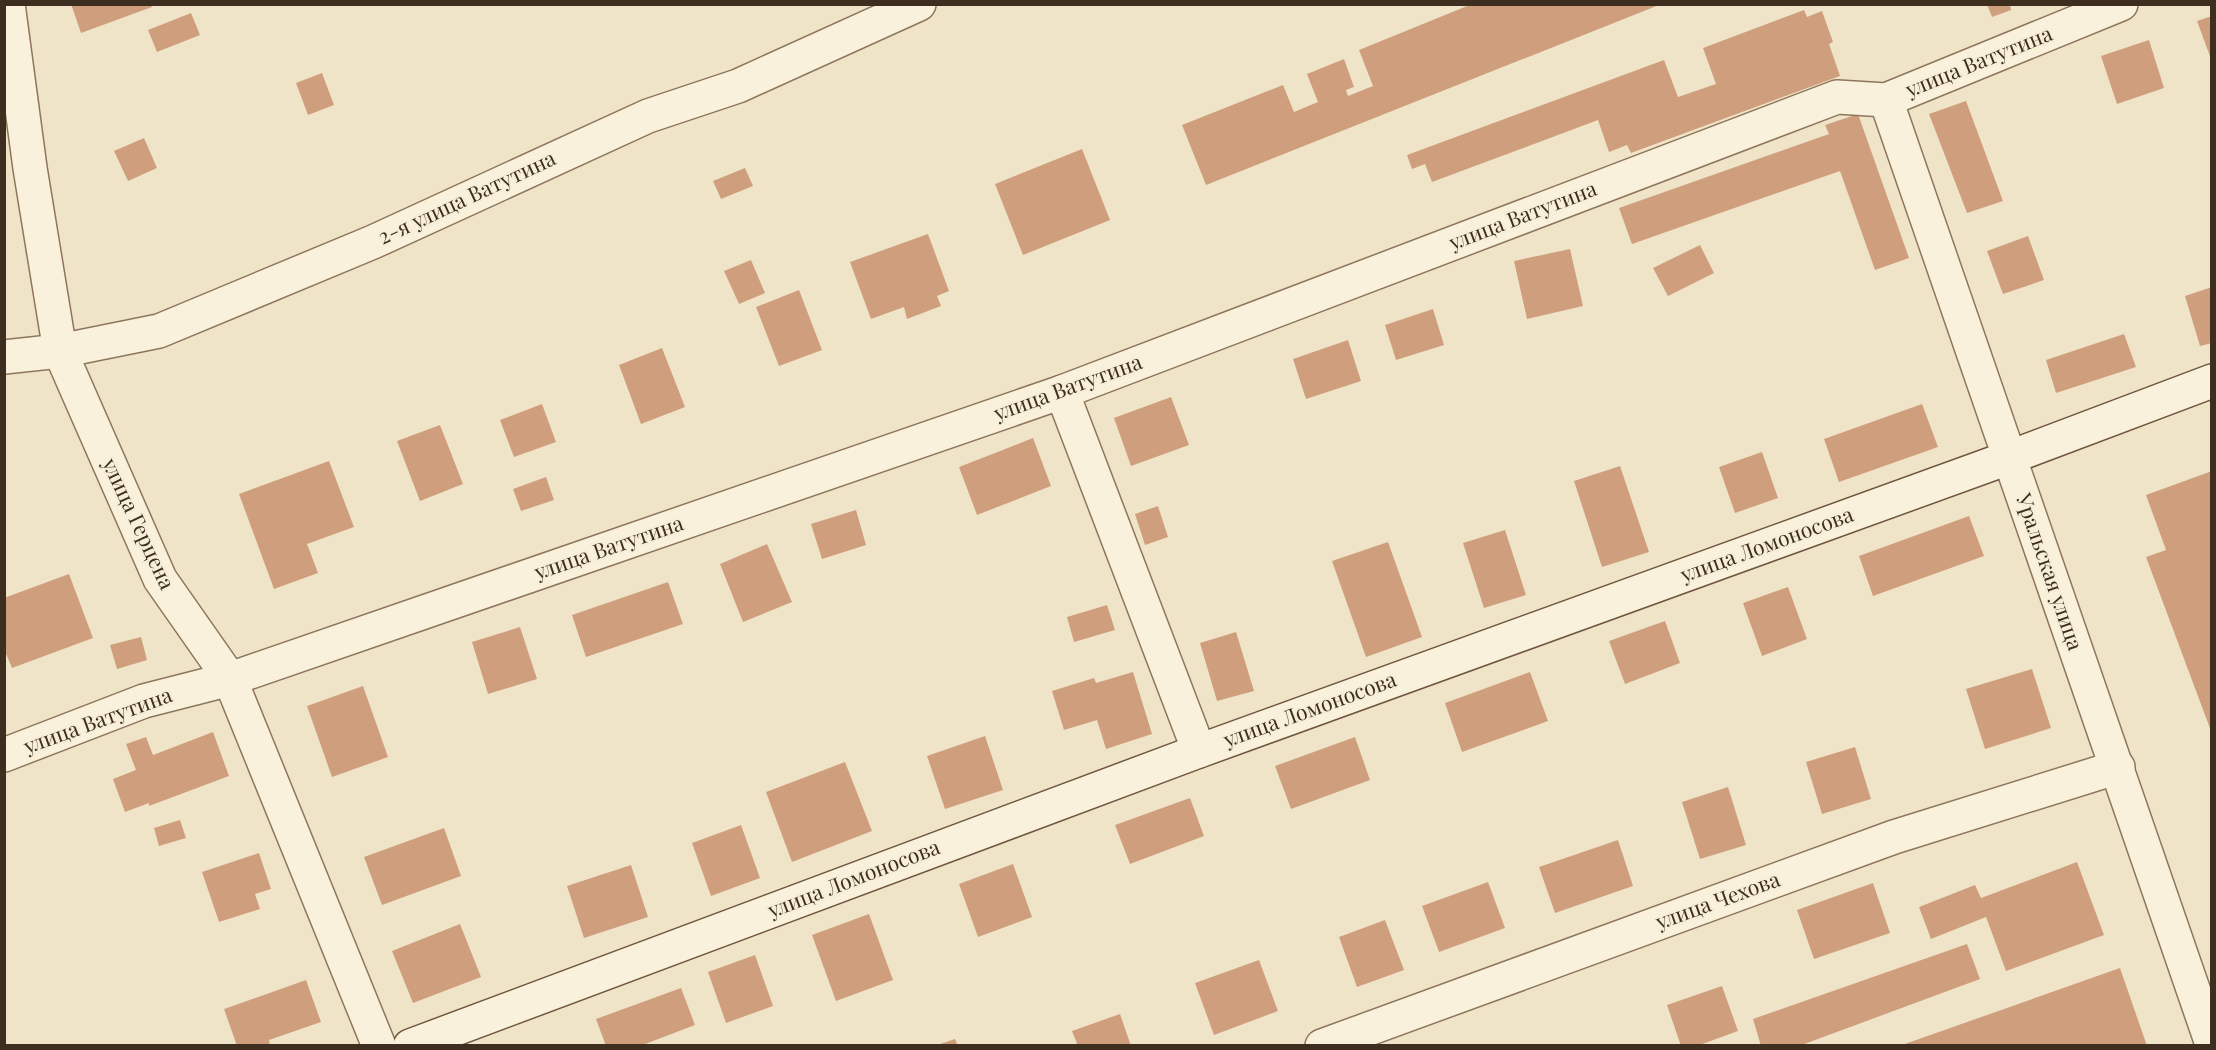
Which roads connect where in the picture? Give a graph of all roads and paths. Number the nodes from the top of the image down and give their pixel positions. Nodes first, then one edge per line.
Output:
1 (8, 4) edge
2 (920, 4) edge
3 (2121, 4) edge
4 (1886, 100) junction
5 (60, 351) junction
6 (4, 357) edge
7 (2211, 381) edge
8 (1062, 392) junction
9 (2008, 458) junction
10 (230, 679) junction
11 (1199, 751) junction
12 (4, 755) edge
13 (2118, 767) junction
14 (2211, 1044) edge
15 (379, 1046) edge
16 (410, 1046) edge
17 (1322, 1046) edge

1 - 5 street, улица Герцена
2 - 5 street, 2-я улица Ватутина
3 - 4 street, улица Ватутина
4 - 8 street, улица Ватутина
4 - 9 street, Уральская улица
5 - 6 street, 2-я улица Ватутина
5 - 10 street, улица Герцена
7 - 9 street, улица Ломоносова
8 - 10 street, улица Ватутина
8 - 11 street
9 - 11 street, улица Ломоносова
9 - 13 street, Уральская улица
10 - 12 street, улица Ватутина
10 - 15 street, улица Герцена
11 - 16 street, улица Ломоносова
13 - 14 street, Уральская улица
13 - 17 street, улица Чехова

